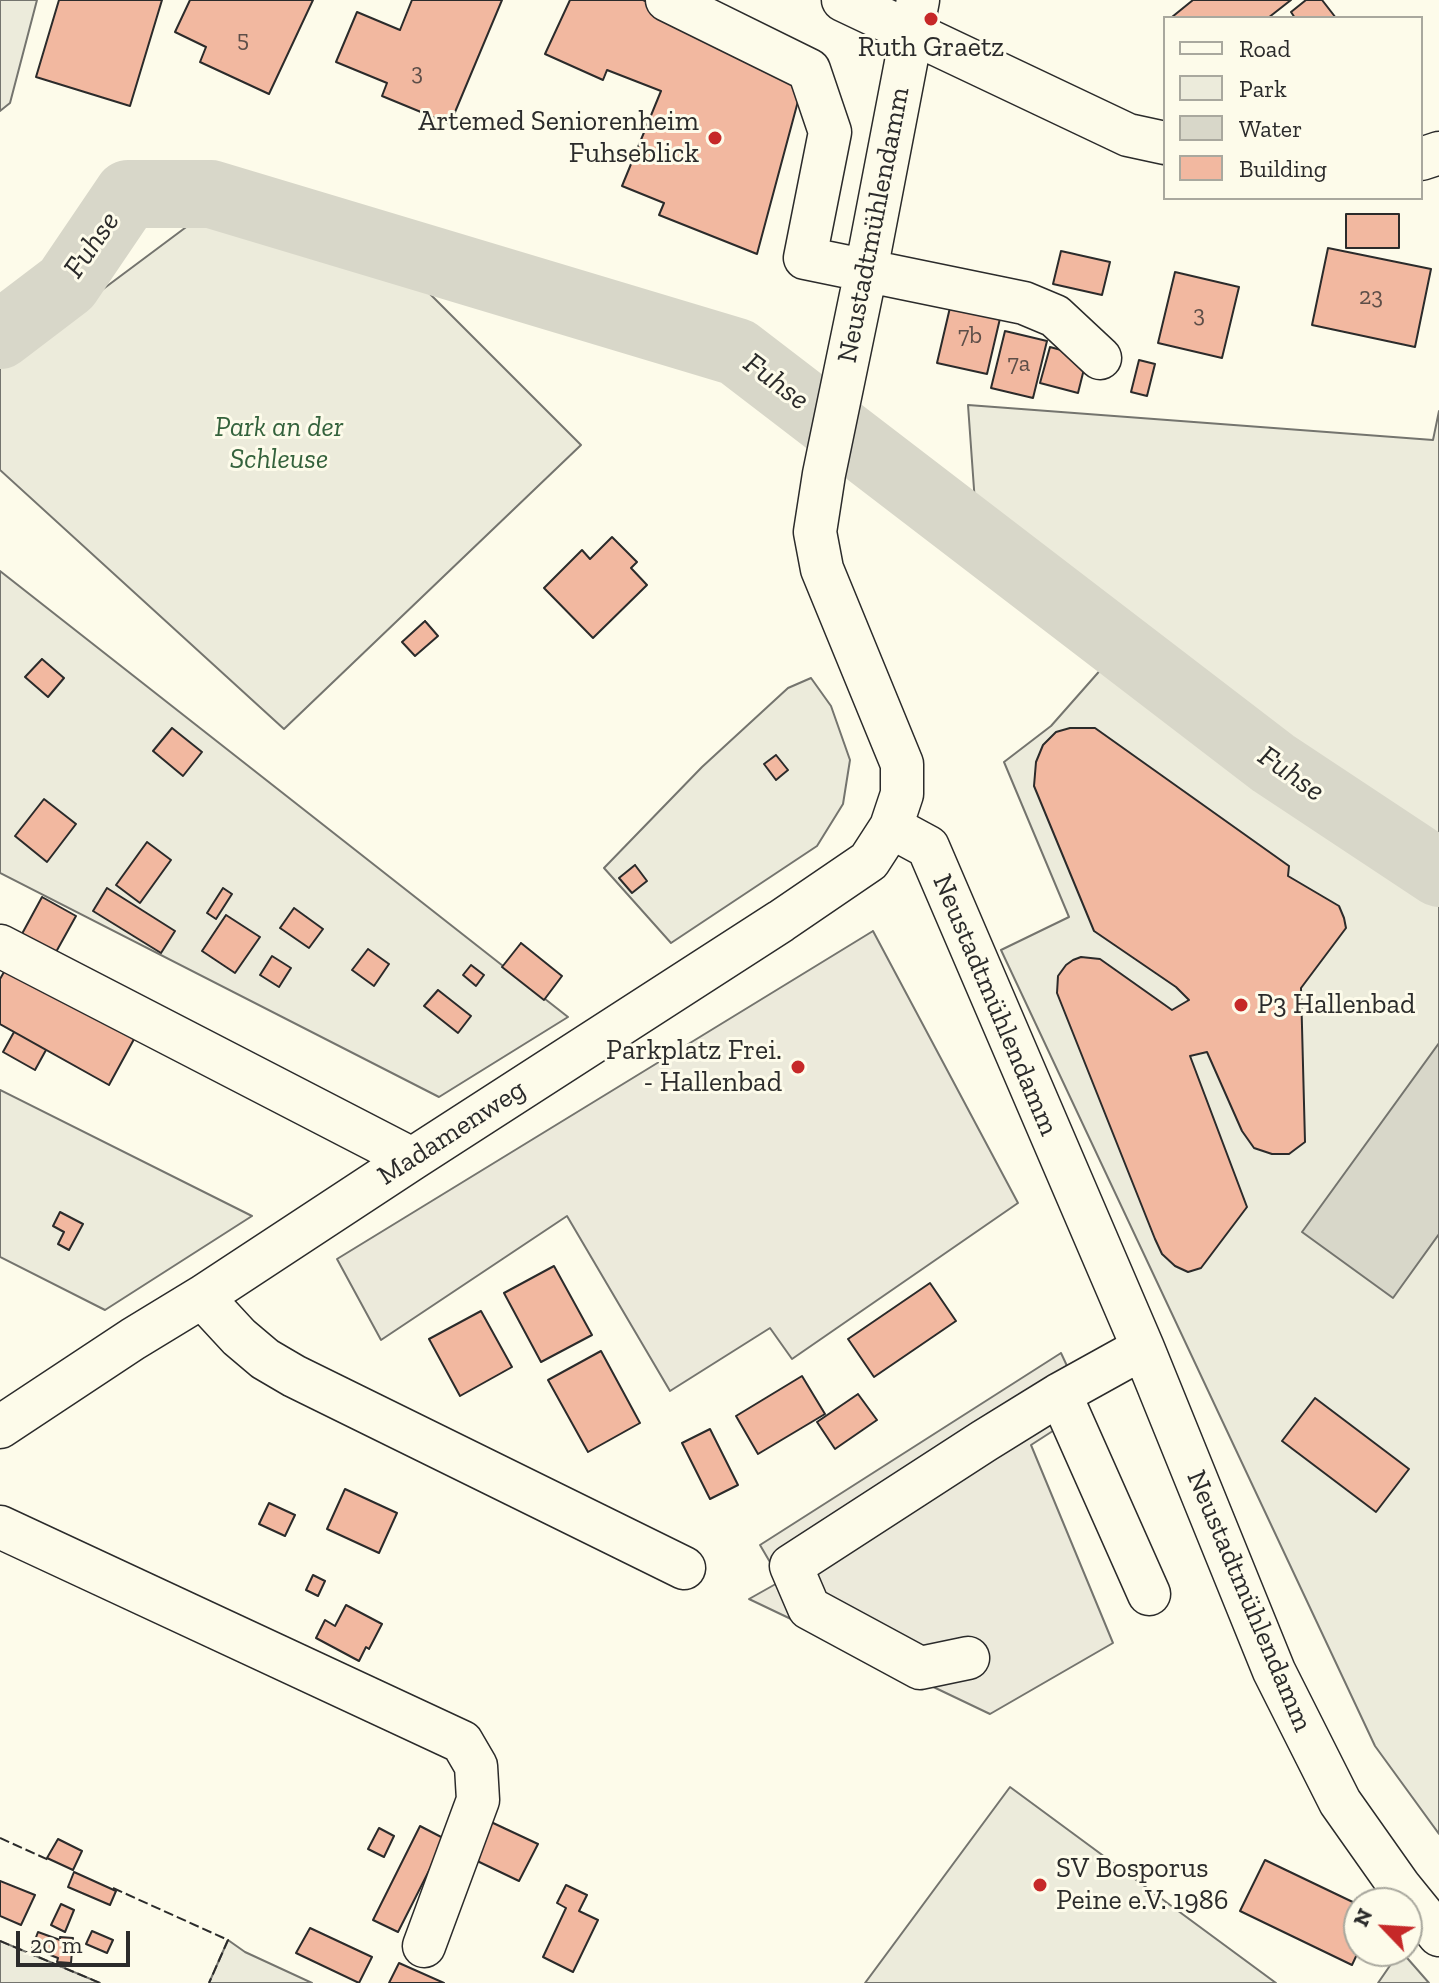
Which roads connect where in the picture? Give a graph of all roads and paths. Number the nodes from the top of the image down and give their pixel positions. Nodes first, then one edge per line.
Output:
1 (667, 0) edge
2 (843, 0) edge
3 (915, 17) edge
4 (1163, 143) edge
5 (866, 271) junction
6 (1100, 358) dead end
7 (891, 827) junction
8 (0, 946) edge
9 (412, 1159) junction
10 (202, 1297) junction
11 (1143, 1348) junction
12 (1060, 1394) junction
13 (0, 1427) edge
14 (0, 1527) edge
15 (684, 1568) dead end
16 (1149, 1594) dead end
17 (968, 1658) dead end
18 (1439, 1935) edge
19 (424, 1946) dead end

1 - 5 street
2 - 3 street
3 - 4 street
3 - 5 street, Neustadtmühlendamm
5 - 6 street
5 - 7 street, Neustadtmühlendamm
7 - 9 street, Madamenweg
7 - 11 street, Neustadtmühlendamm
8 - 9 street
9 - 10 street, Madamenweg
10 - 13 street, Madamenweg
10 - 15 street
11 - 12 street
11 - 18 street, Neustadtmühlendamm
12 - 16 street
12 - 17 street
14 - 19 street

